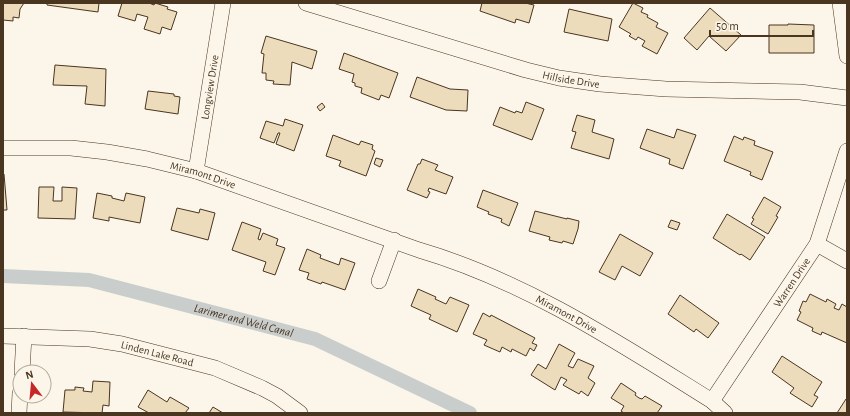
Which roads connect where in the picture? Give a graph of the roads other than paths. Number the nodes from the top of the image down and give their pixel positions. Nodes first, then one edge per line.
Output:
1 (223, 3) edge
2 (306, 3) edge
3 (840, 3) edge
4 (847, 56) edge
5 (847, 98) edge
6 (3, 148) edge
7 (847, 151) edge
8 (196, 171) junction
9 (394, 240) junction
10 (817, 244) junction
11 (847, 261) edge
12 (379, 281) dead end
13 (3, 336) edge
14 (24, 336) junction
15 (22, 364) edge
16 (712, 401) junction
17 (300, 413) edge
18 (725, 413) edge

1 - 8 street, Longview Drive
2 - 5 street, Hillside Drive
3 - 4 street
6 - 8 street, Miramont Drive
7 - 10 street, Warren Drive
8 - 9 street, Miramont Drive
9 - 12 street
9 - 16 street, Miramont Drive
10 - 11 street
10 - 16 street, Warren Drive
13 - 14 street, Linden Lake Road
14 - 15 street
14 - 17 street, Linden Lake Road
16 - 18 street, Miramont Drive

